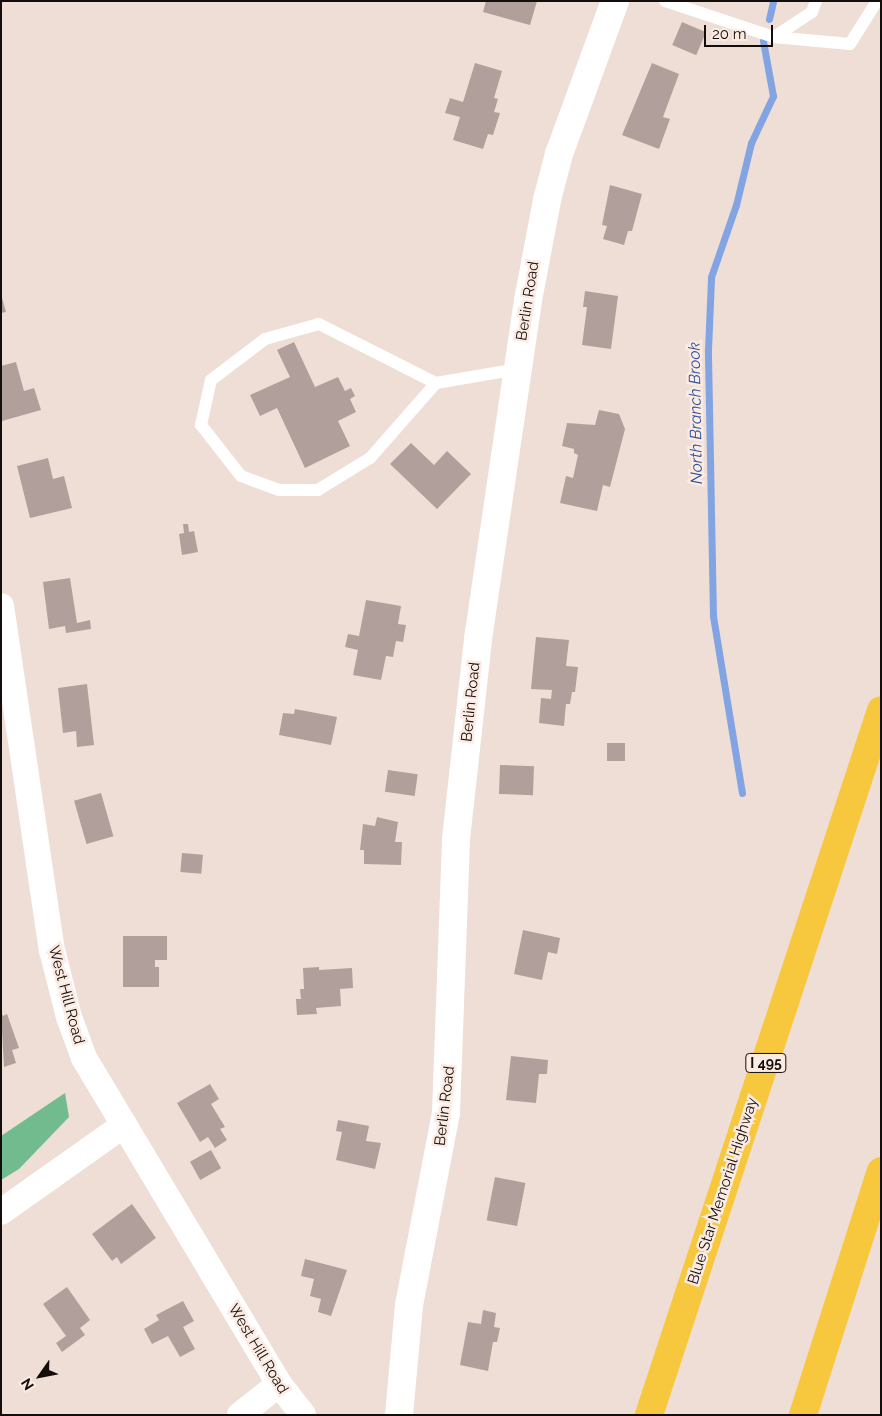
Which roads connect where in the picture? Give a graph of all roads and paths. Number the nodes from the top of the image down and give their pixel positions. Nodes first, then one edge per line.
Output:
1 (615, 1) edge
2 (665, 1) edge
3 (816, 1) edge
4 (877, 1) edge
5 (774, 37) junction
6 (518, 369) junction
7 (436, 383) junction
8 (1, 606) edge
9 (881, 710) edge
10 (124, 1125) junction
11 (881, 1171) edge
12 (1, 1212) edge
13 (279, 1384) junction
14 (240, 1415) edge
15 (303, 1415) edge
16 (399, 1415) edge
17 (649, 1415) edge
18 (803, 1415) edge

1 - 6 street, Berlin Road
2 - 5 lane
3 - 5 lane
4 - 5 lane
6 - 7 lane
6 - 16 street, Berlin Road
7 - 7 lane
8 - 10 street, West Hill Road
9 - 17 highway, Blue Star Memorial Highway / I 495
10 - 12 street
10 - 13 street, West Hill Road
11 - 18 highway
13 - 14 street
13 - 15 street, West Hill Road

